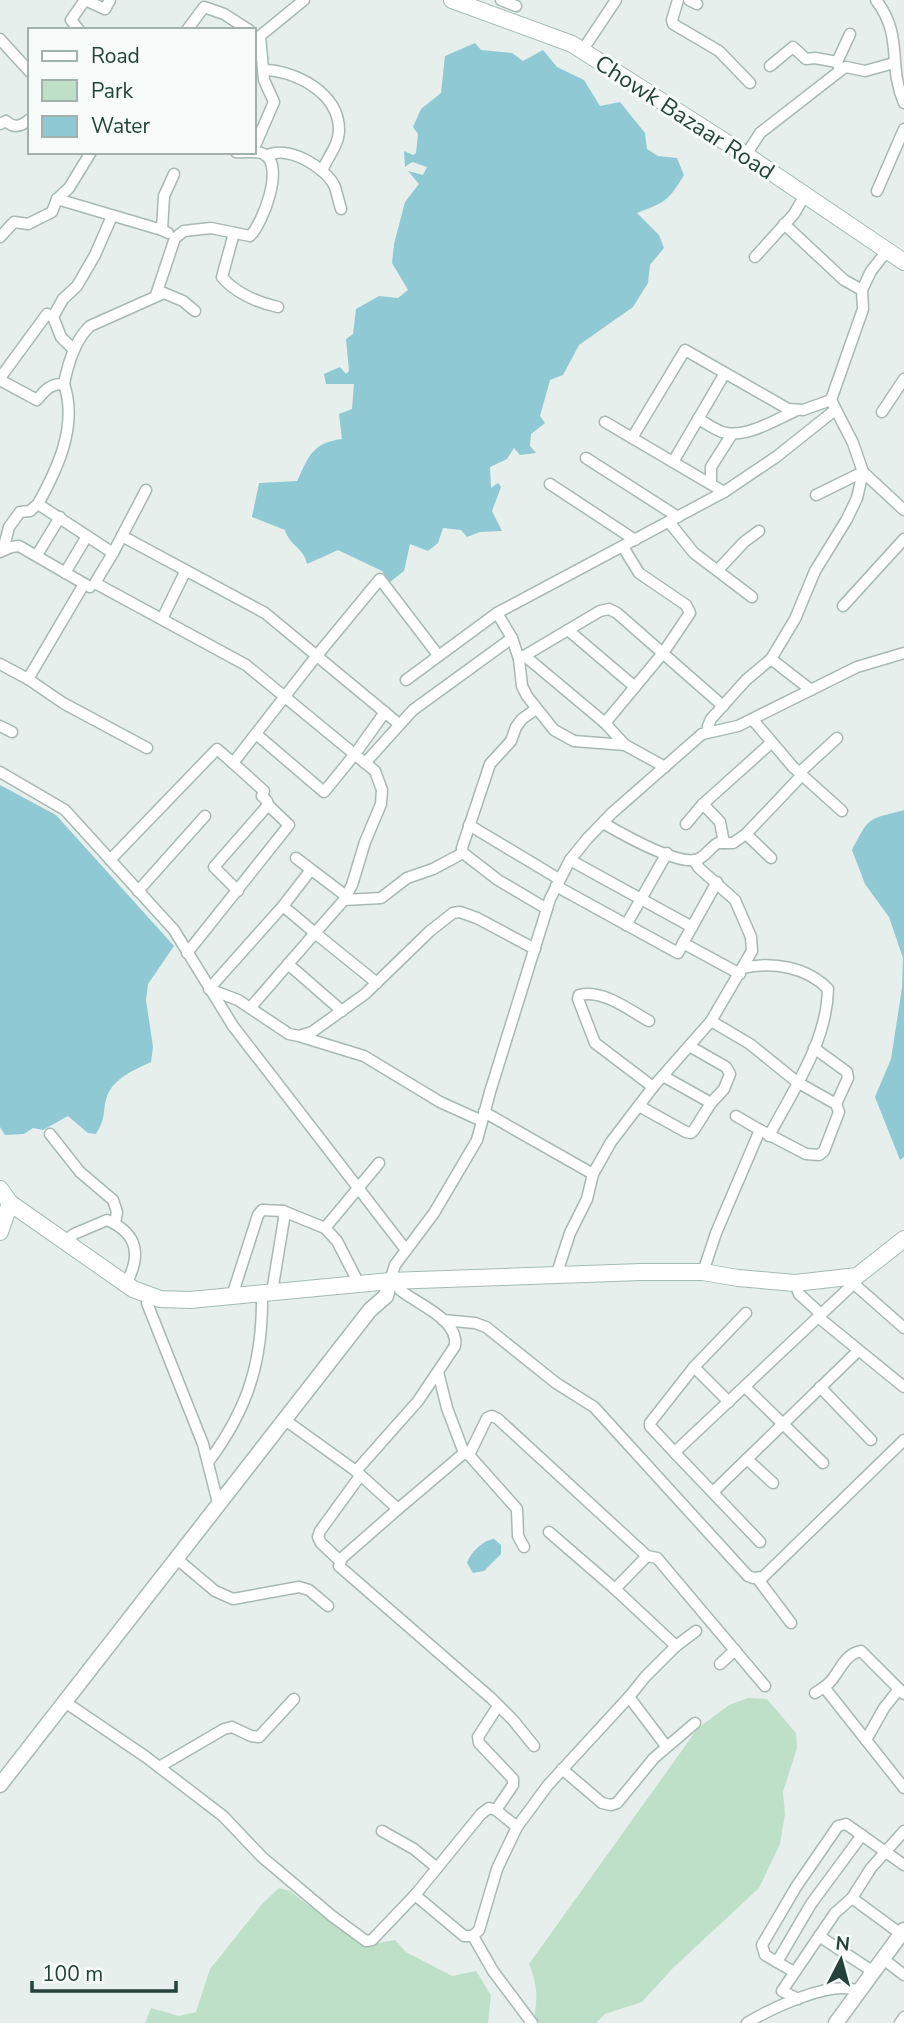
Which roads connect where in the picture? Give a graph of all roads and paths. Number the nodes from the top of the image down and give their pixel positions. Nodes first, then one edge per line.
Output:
1 (110, 0) edge
2 (304, 0) edge
3 (452, 0) edge
4 (501, 0) edge
5 (616, 0) edge
6 (678, 0) edge
7 (882, 2) edge
8 (516, 6) dead end
9 (77, 28) edge
10 (188, 28) edge
11 (246, 28) edge
12 (257, 34) edge
13 (850, 34) dead end
14 (0, 38) edge
15 (582, 51) junction
16 (897, 64) edge
17 (770, 66) dead end
18 (839, 66) junction
19 (28, 70) edge
20 (263, 70) junction
21 (750, 83) dead end
22 (904, 103) edge
23 (28, 120) edge
24 (0, 124) edge
25 (904, 129) edge
26 (256, 142) edge
27 (256, 152) edge
28 (90, 154) edge
29 (746, 155) junction
30 (266, 156) junction
31 (322, 171) junction
32 (174, 174) dead end
33 (877, 191) dead end
34 (805, 195) junction
35 (57, 199) junction
36 (341, 209) dead end
37 (112, 216) junction
38 (785, 224) junction
39 (162, 230) junction
40 (234, 233) junction
41 (177, 236) junction
42 (0, 237) edge
43 (887, 251) junction
44 (755, 257) dead end
45 (904, 262) edge
46 (862, 290) junction
47 (156, 295) junction
48 (278, 307) dead end
49 (195, 311) dead end
50 (53, 317) junction
51 (75, 350) junction
52 (724, 373) junction
53 (0, 379) edge
54 (64, 384) junction
55 (903, 384) edge
56 (833, 405) junction
57 (795, 411) junction
58 (882, 412) dead end
59 (698, 419) junction
60 (605, 422) dead end
61 (732, 434) junction
62 (632, 438) junction
63 (586, 458) dead end
64 (673, 462) junction
65 (863, 472) junction
66 (550, 484) dead end
67 (711, 484) junction
68 (146, 489) dead end
69 (724, 492) junction
70 (816, 495) dead end
71 (38, 504) junction
72 (904, 510) edge
73 (60, 517) junction
74 (674, 519) junction
75 (759, 531) dead end
76 (87, 536) junction
77 (122, 536) junction
78 (904, 539) edge
79 (635, 540) junction
80 (624, 547) junction
81 (1, 551) edge
82 (113, 553) junction
83 (37, 555) junction
84 (718, 570) junction
85 (185, 572) junction
86 (65, 573) junction
87 (90, 584) junction
88 (752, 597) dead end
89 (843, 606) dead end
90 (497, 613) junction
91 (162, 619) junction
92 (568, 630) junction
93 (512, 638) junction
94 (663, 653) junction
95 (904, 653) edge
96 (438, 655) junction
97 (317, 656) junction
98 (522, 658) junction
99 (771, 659) junction
100 (0, 664) edge
101 (29, 679) junction
102 (406, 680) dead end
103 (635, 687) junction
104 (811, 690) junction
105 (285, 696) junction
106 (723, 706) junction
107 (536, 709) junction
108 (385, 712) junction
109 (753, 720) junction
110 (605, 723) junction
111 (399, 724) junction
112 (0, 726) edge
113 (709, 731) junction
114 (12, 732) dead end
115 (256, 734) junction
116 (837, 738) dead end
117 (771, 743) junction
118 (625, 745) junction
119 (147, 748) dead end
120 (355, 754) junction
121 (233, 763) junction
122 (365, 763) junction
123 (665, 767) junction
124 (0, 772) edge
125 (801, 774) junction
126 (703, 804) junction
127 (268, 805) junction
128 (842, 811) dead end
129 (205, 816) dead end
130 (603, 823) junction
131 (686, 824) dead end
132 (469, 825) junction
133 (746, 834) junction
134 (724, 843) junction
135 (463, 853) junction
136 (667, 853) junction
137 (296, 858) dead end
138 (771, 858) dead end
139 (110, 860) junction
140 (570, 860) junction
141 (694, 860) junction
142 (310, 871) junction
143 (558, 882) junction
144 (717, 882) junction
145 (138, 891) junction
146 (238, 891) junction
147 (345, 898) junction
148 (641, 900) junction
149 (283, 906) junction
150 (547, 909) junction
151 (626, 925) junction
152 (692, 928) junction
153 (316, 933) junction
154 (683, 943) junction
155 (753, 943) junction
156 (535, 948) junction
157 (187, 953) junction
158 (288, 964) junction
159 (778, 965) junction
160 (742, 971) junction
161 (377, 983) junction
162 (209, 989) junction
163 (251, 1007) junction
164 (342, 1011) junction
165 (649, 1021) dead end
166 (711, 1021) junction
167 (299, 1036) junction
168 (691, 1047) junction
169 (814, 1048) junction
170 (663, 1076) junction
171 (797, 1082) junction
172 (653, 1087) junction
173 (711, 1103) junction
174 (836, 1104) junction
175 (639, 1106) junction
176 (483, 1116) junction
177 (736, 1116) dead end
178 (764, 1133) junction
179 (50, 1134) dead end
180 (379, 1163) dead end
181 (593, 1174) junction
182 (0, 1189) edge
183 (358, 1190) junction
184 (10, 1203) junction
185 (283, 1211) junction
186 (115, 1223) junction
187 (325, 1228) junction
188 (0, 1232) edge
189 (904, 1240) edge
190 (64, 1242) junction
191 (406, 1250) junction
192 (703, 1272) junction
193 (556, 1276) junction
194 (855, 1279) junction
195 (795, 1283) junction
196 (126, 1284) junction
197 (359, 1284) junction
198 (395, 1287) junction
199 (267, 1292) junction
200 (148, 1296) junction
201 (232, 1296) junction
202 (746, 1313) dead end
203 (819, 1315) junction
204 (443, 1320) junction
205 (904, 1328) edge
206 (858, 1351) junction
207 (694, 1367) junction
208 (438, 1372) junction
209 (745, 1387) junction
210 (820, 1387) junction
211 (904, 1387) edge
212 (729, 1402) junction
213 (285, 1420) junction
214 (783, 1424) junction
215 (871, 1440) dead end
216 (904, 1440) edge
217 (466, 1454) junction
218 (676, 1454) junction
219 (747, 1459) junction
220 (209, 1461) junction
221 (823, 1463) dead end
222 (358, 1474) junction
223 (773, 1483) dead end
224 (714, 1491) junction
225 (220, 1503) junction
226 (398, 1509) junction
227 (549, 1532) dead end
228 (760, 1542) dead end
229 (524, 1547) dead end
230 (647, 1556) junction
231 (177, 1559) junction
232 (340, 1561) junction
233 (757, 1578) junction
234 (615, 1589) junction
235 (327, 1606) dead end
236 (791, 1623) dead end
237 (695, 1631) dead end
238 (676, 1646) junction
239 (735, 1650) junction
240 (720, 1664) dead end
241 (765, 1686) dead end
242 (902, 1691) edge
243 (629, 1697) junction
244 (294, 1699) dead end
245 (65, 1702) junction
246 (498, 1706) junction
247 (695, 1723) dead end
248 (866, 1740) junction
249 (534, 1746) dead end
250 (666, 1746) junction
251 (159, 1767) junction
252 (562, 1769) junction
253 (0, 1785) edge
254 (904, 1788) edge
255 (496, 1810) junction
256 (517, 1826) junction
257 (382, 1831) dead end
258 (904, 1831) edge
259 (863, 1835) junction
260 (887, 1851) junction
261 (904, 1865) edge
262 (437, 1868) junction
263 (415, 1895) junction
264 (852, 1898) junction
265 (902, 1932) edge
266 (473, 1936) junction
267 (819, 1936) junction
268 (882, 1958) junction
269 (777, 1962) junction
270 (872, 1971) junction
271 (794, 1972) junction
272 (904, 1975) edge
273 (858, 1991) junction
274 (798, 1999) junction
275 (904, 2017) edge
276 (532, 2023) edge
277 (747, 2023) edge
278 (836, 2023) edge
279 (900, 2023) edge

1 - 9 street
2 - 12 street
3 - 15 main road, Chowk Bazaar Road
4 - 8 street
5 - 15 street
6 - 21 street
7 - 16 street
10 - 11 street
12 - 20 street
13 - 18 street
14 - 19 street
15 - 29 main road, Chowk Bazaar Road
16 - 18 street
16 - 22 street
17 - 18 street
18 - 29 street
20 - 26 street
20 - 31 street
23 - 24 street
25 - 33 street
27 - 30 street
28 - 35 street
29 - 34 main road, Chowk Bazaar Road
30 - 31 street
30 - 40 street
31 - 36 street
32 - 39 street
34 - 38 street
34 - 43 main road, Chowk Bazaar Road
35 - 37 street
35 - 42 street
37 - 39 street
37 - 50 street
38 - 44 street
38 - 46 street
39 - 41 street
40 - 41 street
40 - 48 street
41 - 47 street
43 - 45 main road, Chowk Bazaar Road
43 - 46 street
46 - 56 street
47 - 49 street
47 - 51 street
50 - 51 street
50 - 53 street
51 - 54 street
52 - 57 street
52 - 59 street
52 - 62 street
53 - 54 street
54 - 71 street
55 - 58 street
56 - 57 street
56 - 65 street
56 - 69 street
57 - 61 street
59 - 61 street
59 - 64 street
60 - 62 street
61 - 67 street
62 - 64 street
63 - 74 street
64 - 67 street
65 - 70 street
65 - 72 street
65 - 99 street
66 - 79 street
67 - 69 street
68 - 77 street
69 - 74 street
71 - 73 street
71 - 81 street
73 - 76 street
73 - 83 street
74 - 79 street
74 - 84 street
75 - 84 street
76 - 82 street
76 - 86 street
77 - 82 street
77 - 85 street
78 - 89 street
79 - 80 street
80 - 90 street
80 - 94 street
81 - 83 street
82 - 87 street
83 - 86 street
84 - 88 street
85 - 91 street
85 - 97 street
86 - 87 street
87 - 91 street
87 - 101 street
90 - 93 street
90 - 96 street
91 - 105 street
92 - 94 street
92 - 98 street
92 - 103 street
93 - 98 street
93 - 111 street
94 - 103 street
94 - 106 street
95 - 104 street
96 - 97 street
96 - 102 street
97 - 105 street
97 - 108 street
98 - 107 street
98 - 110 street
99 - 104 street
99 - 106 street
100 - 101 street
101 - 119 street
103 - 110 street
104 - 109 street
105 - 115 street
105 - 120 street
106 - 113 street
107 - 118 street
107 - 132 street
108 - 111 street
108 - 120 street
109 - 113 street
109 - 117 street
110 - 118 street
111 - 122 street
112 - 114 street
113 - 123 street
115 - 120 street
115 - 121 street
116 - 125 street
117 - 125 street
117 - 126 street
118 - 123 street
120 - 122 street
121 - 127 street
121 - 139 street
122 - 147 street
123 - 130 street
124 - 139 street
125 - 128 street
125 - 133 street
126 - 131 street
126 - 134 street
127 - 146 street
127 - 146 street
129 - 145 street
130 - 136 street
130 - 140 street
132 - 135 street
132 - 143 street
133 - 134 street
133 - 138 street
134 - 141 street
135 - 147 street
135 - 150 street
136 - 141 street
136 - 148 street
137 - 142 street
139 - 145 street
140 - 143 street
140 - 148 street
141 - 144 street
142 - 147 street
142 - 149 street
143 - 150 street
143 - 151 street
144 - 152 street
144 - 155 street
145 - 157 street
146 - 157 street
147 - 153 street
148 - 151 street
148 - 152 street
149 - 153 street
149 - 162 street
150 - 156 street
151 - 154 street
152 - 154 street
153 - 158 street
153 - 161 street
154 - 160 street
155 - 159 street
155 - 160 street
156 - 161 street
156 - 176 street
157 - 162 street
158 - 163 street
158 - 164 street
159 - 160 street
159 - 169 street
160 - 166 street
161 - 164 street
162 - 163 street
162 - 183 street
163 - 167 street
164 - 167 street
165 - 172 street
166 - 168 street
166 - 171 street
167 - 176 street
168 - 170 street
168 - 173 street
169 - 171 street
169 - 174 street
170 - 172 street
170 - 173 street
171 - 174 street
171 - 178 street
172 - 175 street
173 - 175 street
174 - 178 street
175 - 181 street
176 - 181 street
176 - 191 street
177 - 178 street
178 - 192 street
179 - 186 street
180 - 183 street
181 - 193 street
182 - 184 main road
183 - 187 street
183 - 191 street
184 - 188 main road
184 - 190 main road
185 - 187 street
185 - 199 street
185 - 201 street
186 - 190 street
186 - 196 street
187 - 197 street
189 - 194 main road
190 - 196 main road
191 - 198 street
192 - 193 main road
192 - 195 main road
193 - 198 main road
194 - 195 main road
194 - 203 street
194 - 205 street
195 - 203 street
196 - 200 main road
197 - 198 main road
197 - 199 main road
198 - 204 street
198 - 213 street
199 - 201 main road
199 - 220 street
200 - 201 main road
200 - 220 street
202 - 207 street
203 - 206 street
203 - 209 street
204 - 208 street
204 - 233 street
206 - 210 street
206 - 211 street
207 - 212 street
207 - 218 street
208 - 217 street
208 - 222 street
209 - 212 street
209 - 214 street
210 - 214 street
210 - 215 street
212 - 218 street
213 - 222 street
213 - 225 street
214 - 219 street
214 - 221 street
216 - 233 street
217 - 226 street
217 - 229 street
217 - 230 street
218 - 224 street
219 - 223 street
219 - 224 street
220 - 225 street
222 - 226 street
222 - 232 street
224 - 228 street
225 - 231 street
226 - 232 street
227 - 234 street
230 - 234 street
230 - 239 street
231 - 235 street
231 - 245 street
232 - 246 street
233 - 236 street
234 - 238 street
237 - 238 street
238 - 243 street
239 - 240 street
239 - 241 street
242 - 248 street
242 - 248 street
243 - 250 street
243 - 252 street
244 - 251 street
245 - 251 street
245 - 253 street
246 - 249 street
246 - 255 street
247 - 250 street
248 - 254 street
250 - 252 street
251 - 263 street
252 - 256 street
255 - 256 street
255 - 262 street
256 - 266 street
257 - 262 street
258 - 260 street
259 - 260 street
259 - 269 street
259 - 269 street
260 - 261 street
260 - 264 street
262 - 263 street
263 - 266 street
264 - 265 street
264 - 267 street
265 - 268 street
266 - 276 street
267 - 270 street
267 - 271 street
268 - 270 street
268 - 272 street
269 - 271 street
270 - 273 street
271 - 274 street
273 - 274 street
273 - 278 street
274 - 277 street
275 - 279 street

